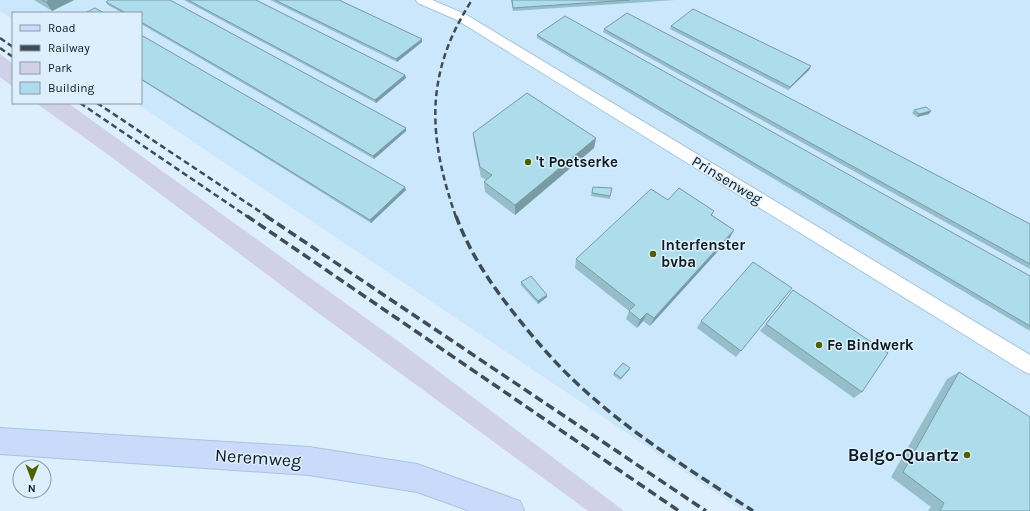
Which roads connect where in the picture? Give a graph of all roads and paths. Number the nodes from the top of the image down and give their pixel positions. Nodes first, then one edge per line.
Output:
1 (422, 0) edge
2 (1030, 365) edge
3 (0, 441) edge
4 (510, 511) edge

1 - 2 street, Prinsenweg
3 - 4 street, Neremweg

